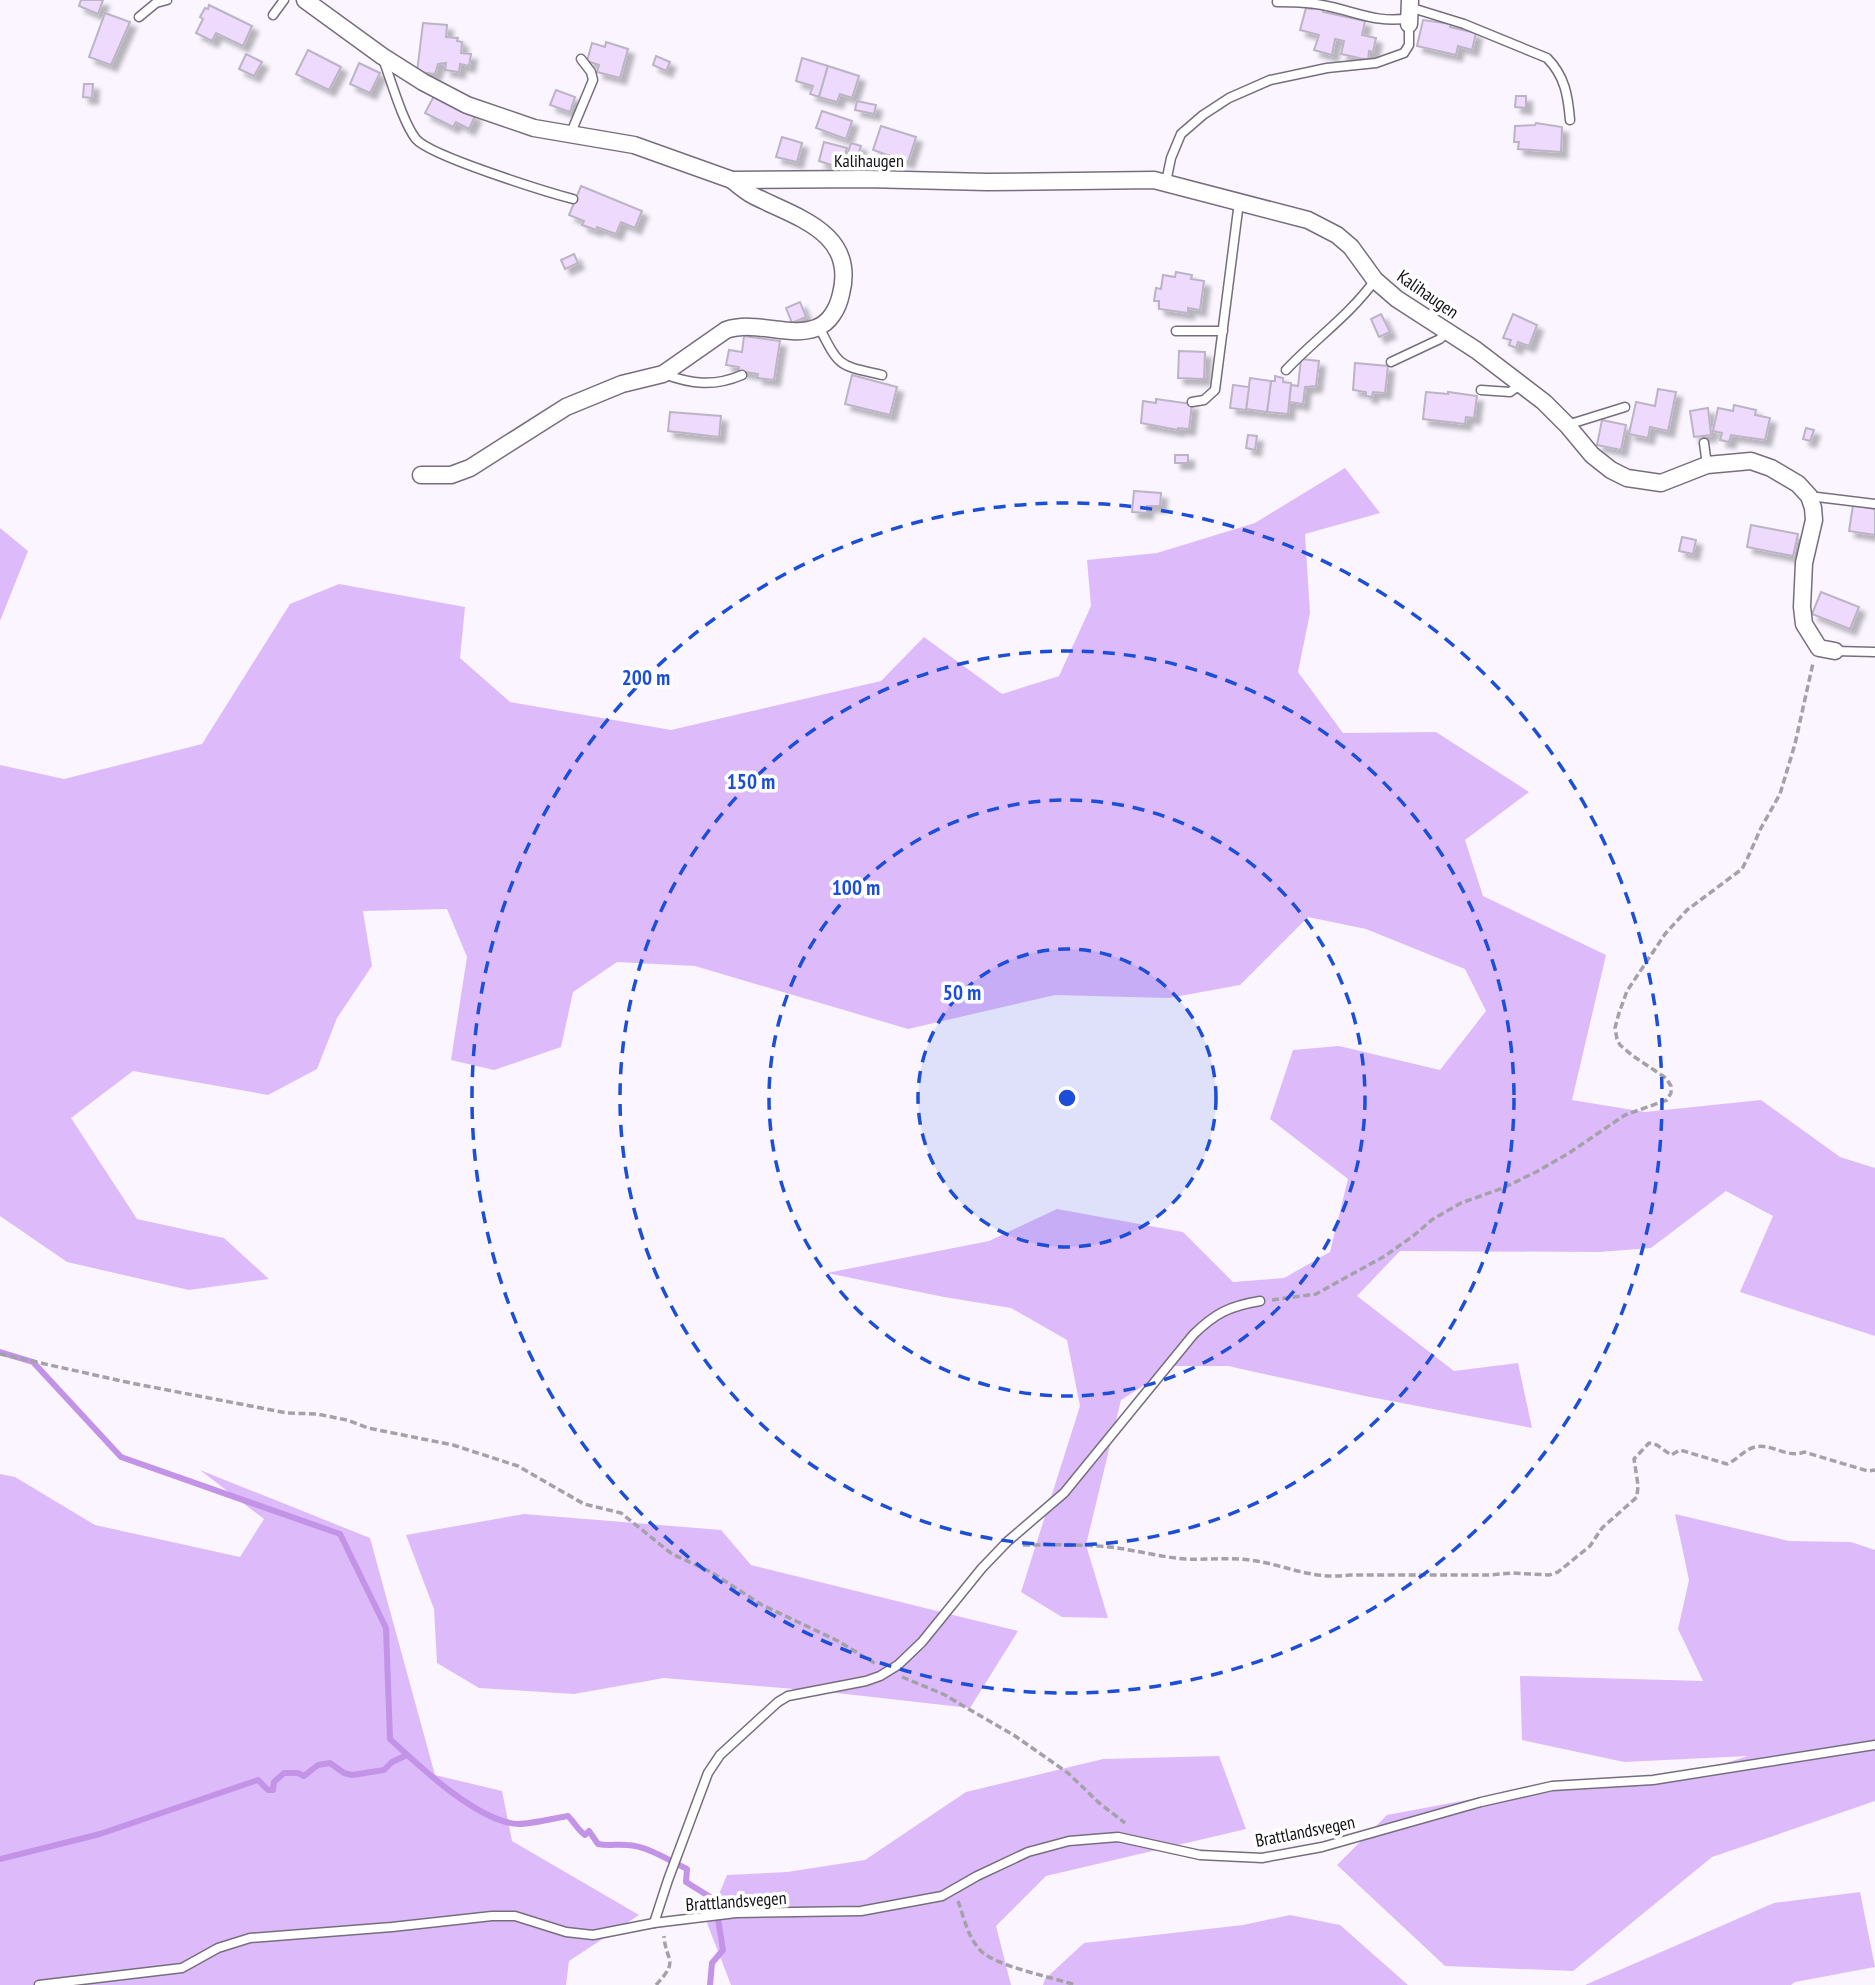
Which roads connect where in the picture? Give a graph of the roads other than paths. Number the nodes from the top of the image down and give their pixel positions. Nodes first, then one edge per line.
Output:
1 (166, 0) edge
2 (284, 0) edge
3 (305, 0) edge
4 (1277, 2) dead end
5 (1409, 12) edge
6 (273, 15) dead end
7 (139, 17) dead end
8 (382, 56) junction
9 (581, 59) dead end
10 (1570, 120) dead end
11 (570, 135) junction
12 (732, 180) junction
13 (1166, 182) junction
14 (573, 199) dead end
15 (1239, 202) junction
16 (1375, 280) junction
17 (818, 327) junction
18 (1176, 331) dead end
19 (1223, 331) junction
20 (1447, 331) junction
21 (1391, 362) dead end
22 (1286, 370) dead end
23 (663, 374) junction
24 (742, 376) dead end
25 (883, 376) dead end
26 (1521, 384) junction
27 (1481, 390) dead end
28 (1192, 402) dead end
29 (1625, 407) dead end
30 (1567, 425) junction
31 (1704, 443) dead end
32 (1707, 465) junction
33 (421, 475) dead end
34 (1809, 496) junction
35 (1875, 504) edge
36 (1827, 650) joint
37 (1875, 652) edge
38 (1261, 1301) road end
39 (1875, 1745) edge
40 (659, 1923) junction
41 (40, 1985) edge

1 - 7 lane
2 - 6 lane
3 - 8 street, Kalihaugen
4 - 5 lane
5 - 10 lane
5 - 13 lane
8 - 11 street, Kalihaugen
8 - 14 lane
9 - 11 lane
11 - 12 street, Kalihaugen
12 - 13 street, Kalihaugen
12 - 17 street, Kalihaugen
13 - 15 street, Kalihaugen
15 - 16 street, Kalihaugen
15 - 19 lane
16 - 20 street, Kalihaugen
16 - 22 lane
17 - 23 street
17 - 25 lane
18 - 19 lane
19 - 28 lane
20 - 21 lane
20 - 26 street, Kalihaugen
23 - 24 lane
23 - 33 street
26 - 27 lane
26 - 30 street, Kalihaugen
29 - 30 lane
30 - 32 street, Kalihaugen
31 - 32 lane
32 - 34 street, Kalihaugen
34 - 35 lane
34 - 36 street
36 - 37 lane
38 - 40 lane
39 - 40 lane, Brattlandsvegen
40 - 41 lane, Brattlandsvegen

